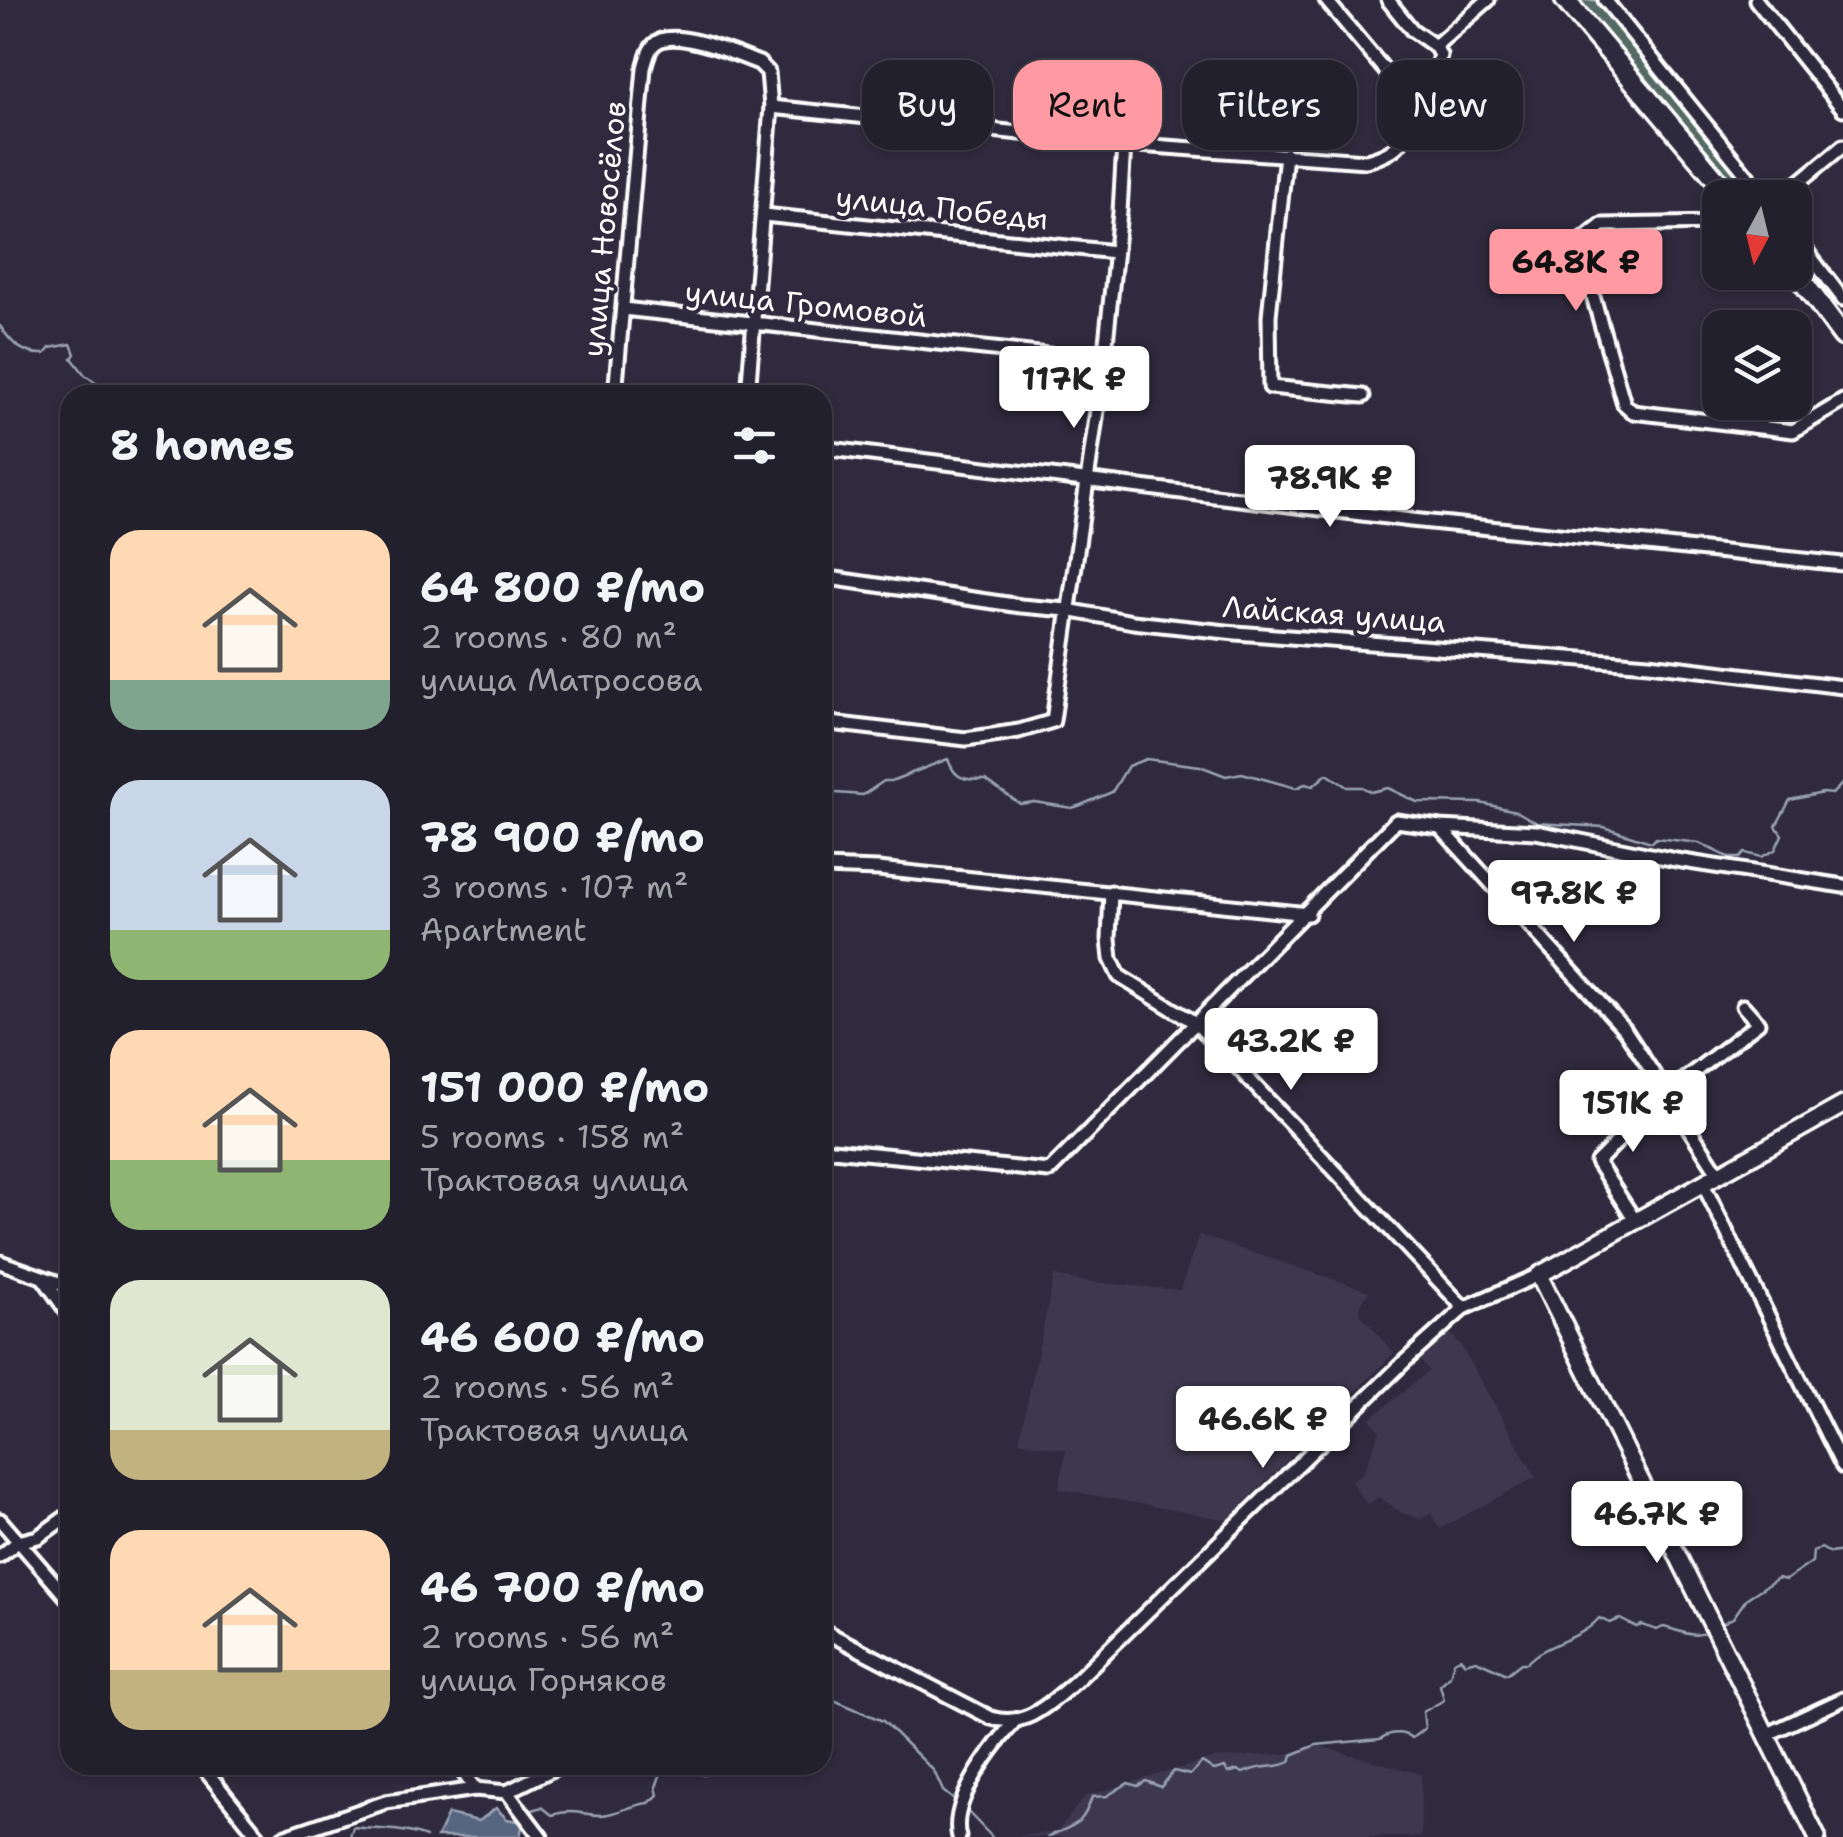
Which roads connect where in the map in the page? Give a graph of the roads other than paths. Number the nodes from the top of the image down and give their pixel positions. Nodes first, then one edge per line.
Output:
1 (1326, 0) edge
2 (1388, 0) edge
3 (1488, 0) edge
4 (1564, 0) edge
5 (1605, 0) edge
6 (1756, 0) edge
7 (1434, 46) junction
8 (1439, 60) edge
9 (1377, 61) edge
10 (771, 107) junction
11 (1843, 109) edge
12 (1013, 132) edge
13 (1162, 146) edge
14 (1843, 146) edge
15 (1124, 150) edge
16 (1395, 150) edge
17 (1286, 154) junction
18 (1717, 180) edge
19 (1751, 180) edge
20 (1802, 180) edge
21 (764, 214) junction
22 (1702, 223) edge
23 (1115, 252) junction
24 (1812, 258) edge
25 (1809, 290) edge
26 (1843, 298) edge
27 (623, 309) junction
28 (755, 324) junction
29 (1843, 336) edge
30 (1104, 361) junction
31 (616, 385) edge
32 (749, 385) edge
33 (1363, 396) dead end
34 (1843, 401) edge
35 (832, 449) edge
36 (1088, 481) junction
37 (1843, 564) edge
38 (832, 580) edge
39 (1067, 610) junction
40 (1843, 687) edge
41 (832, 723) edge
42 (1440, 828) junction
43 (832, 867) edge
44 (1843, 886) edge
45 (1111, 892) junction
46 (1308, 914) junction
47 (1743, 1006) dead end
48 (1197, 1024) junction
49 (1665, 1094) junction
50 (1843, 1104) edge
51 (832, 1150) edge
52 (1718, 1173) junction
53 (1702, 1182) junction
54 (1634, 1219) junction
55 (0, 1262) edge
56 (1538, 1274) junction
57 (43, 1276) junction
58 (60, 1284) edge
59 (60, 1300) edge
60 (1464, 1308) junction
61 (1843, 1467) edge
62 (0, 1520) edge
63 (60, 1521) edge
64 (18, 1542) junction
65 (0, 1556) edge
66 (60, 1590) edge
67 (832, 1635) edge
68 (1843, 1698) edge
69 (991, 1718) junction
70 (1014, 1722) junction
71 (1766, 1735) junction
72 (997, 1742) junction
73 (209, 1775) edge
74 (465, 1775) edge
75 (541, 1775) edge
76 (475, 1788) junction
77 (507, 1792) junction
78 (260, 1837) edge
79 (283, 1837) edge
80 (541, 1837) edge
81 (959, 1837) edge
82 (1817, 1837) edge

1 - 9 street
2 - 7 street
3 - 7 street
4 - 18 main road
5 - 19 street
6 - 11 street
7 - 8 street
10 - 12 street
10 - 21 street
10 - 27 street, улица Новосёлов
13 - 17 street
14 - 20 street
15 - 23 street
16 - 17 street
17 - 33 street
21 - 23 street, улица Победы
21 - 28 street
22 - 34 street
23 - 30 street
24 - 26 street
25 - 29 main road
27 - 28 street, улица Громовой
27 - 31 street, улица Новосёлов
28 - 30 street, улица Громовой
28 - 32 street
30 - 36 street
35 - 36 street
36 - 37 street
36 - 39 street
38 - 39 street, Лайская улица
39 - 40 street, Лайская улица
39 - 41 street
42 - 44 street
42 - 46 street
42 - 49 street
43 - 45 street
45 - 46 street
45 - 48 street
46 - 48 street
47 - 49 street
48 - 51 street
48 - 60 street
49 - 52 street
49 - 54 street
50 - 52 street
52 - 53 street
53 - 54 street
53 - 61 street
54 - 56 street
55 - 57 street
56 - 60 street
56 - 71 street
57 - 58 street
57 - 59 street
60 - 70 street
62 - 64 street
63 - 64 street
64 - 65 street
64 - 66 street
67 - 69 street
68 - 71 street
69 - 70 street
69 - 72 street
70 - 72 street
71 - 82 street
72 - 81 street
73 - 78 street
74 - 76 street
75 - 77 street
76 - 77 street
76 - 79 street
77 - 80 street

